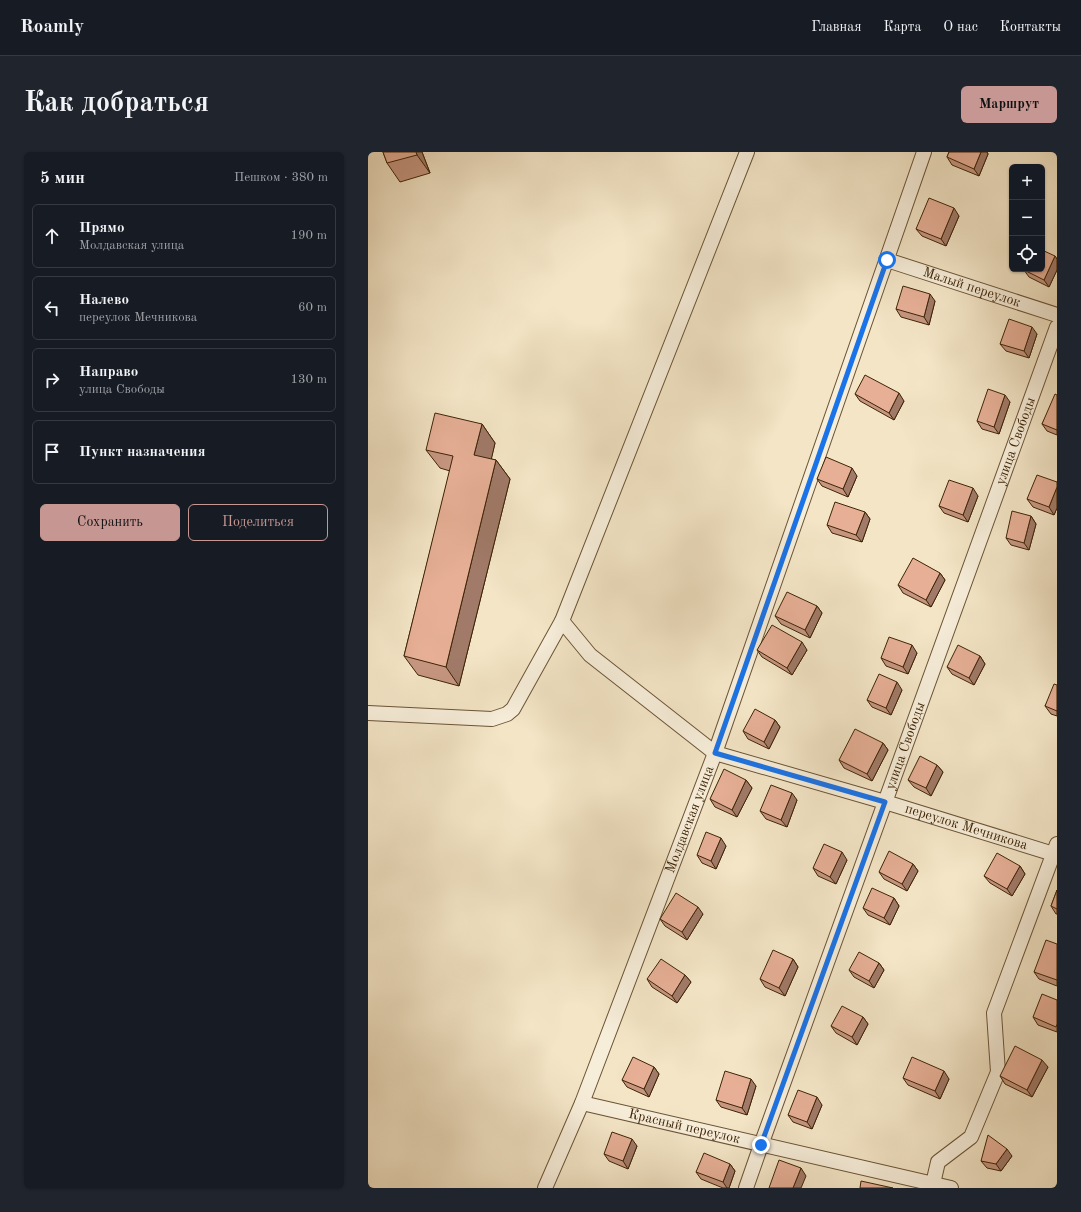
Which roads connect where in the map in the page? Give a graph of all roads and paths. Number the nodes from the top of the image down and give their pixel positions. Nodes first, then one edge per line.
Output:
1 (747, 152) edge
2 (924, 152) edge
3 (887, 260) junction
4 (1057, 315) edge
5 (1057, 327) edge
6 (562, 621) junction
7 (368, 713) edge
8 (715, 753) junction
9 (885, 802) junction
10 (1056, 851) edge
11 (582, 1103) junction
12 (761, 1145) junction
13 (933, 1186) edge
14 (545, 1188) edge
15 (746, 1188) edge
16 (951, 1188) edge

1 - 6 street
2 - 3 street, Молдавская улица
3 - 4 street, Малый переулок
3 - 8 street, Молдавская улица
5 - 9 street, улица Свободы
6 - 7 street
6 - 8 street
8 - 9 street, переулок Мечникова
8 - 11 street, Молдавская улица
9 - 10 street, переулок Мечникова
9 - 12 street, улица Свободы
10 - 13 street
11 - 12 street, Красный переулок
11 - 14 street, Молдавская улица
12 - 13 street, Красный переулок
12 - 15 street, улица Свободы
13 - 16 street, Красный переулок

